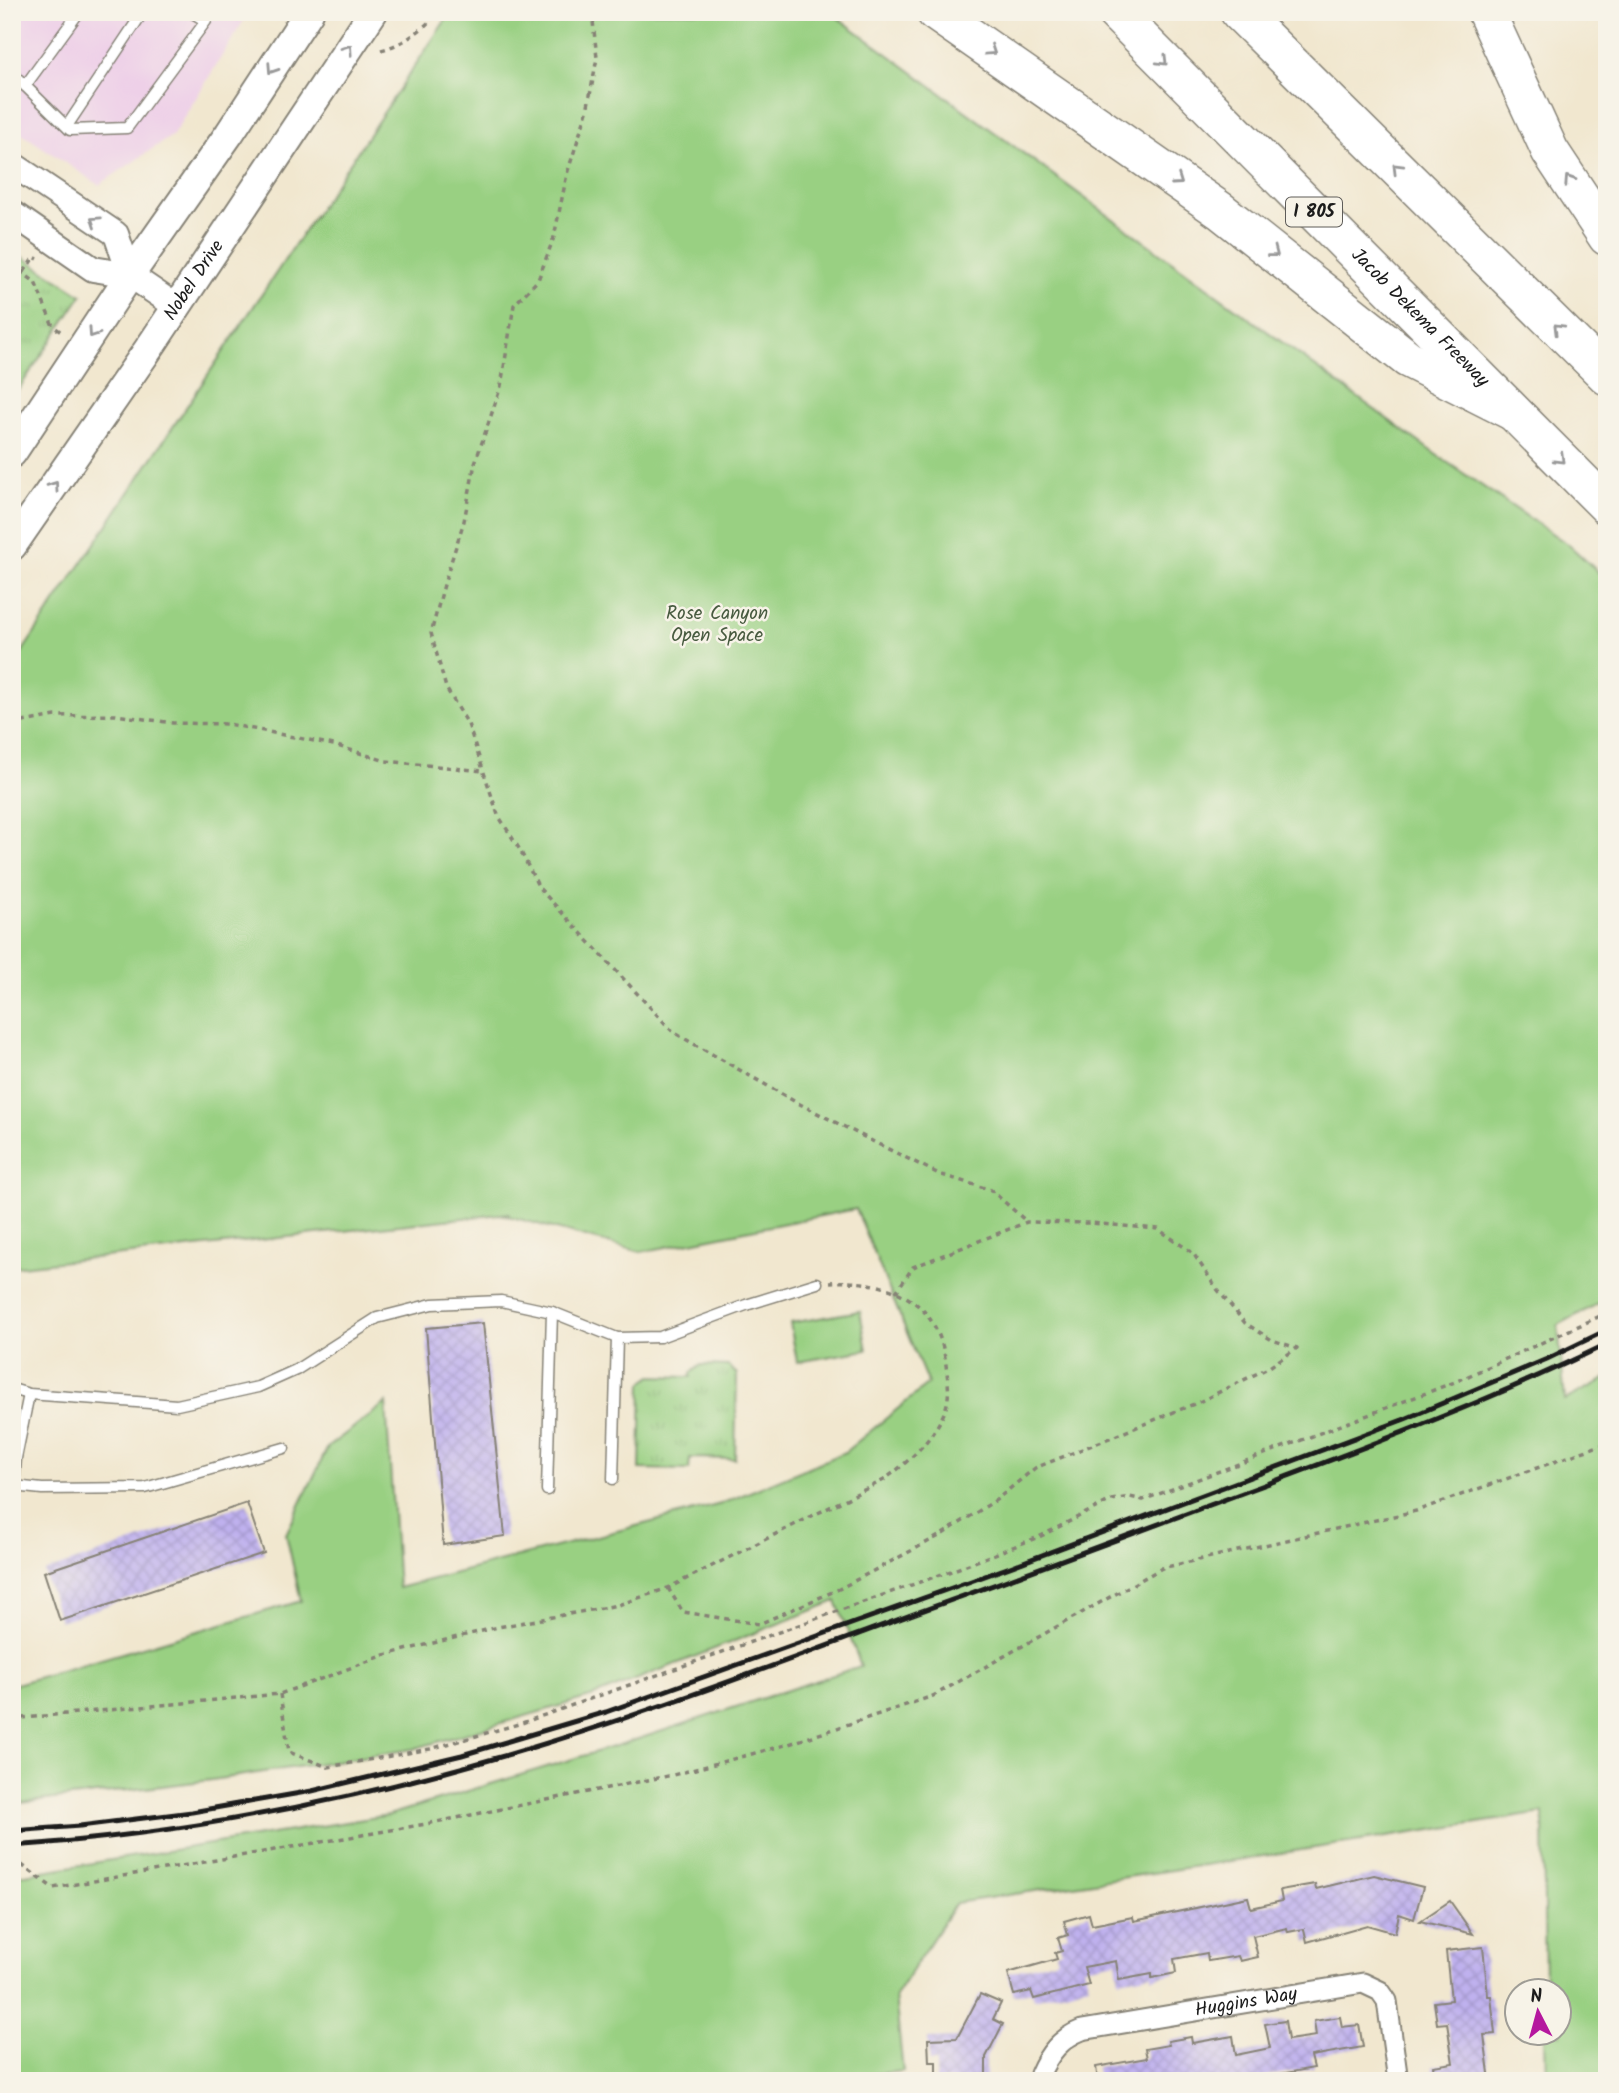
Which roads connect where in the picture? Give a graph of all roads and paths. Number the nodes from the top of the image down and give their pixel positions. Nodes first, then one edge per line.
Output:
1 (79, 12) edge
2 (143, 12) edge
3 (191, 12) edge
4 (309, 12) edge
5 (373, 12) edge
6 (438, 12) edge
7 (592, 12) edge
8 (935, 12) edge
9 (1115, 12) edge
10 (1240, 12) edge
11 (1486, 12) edge
12 (381, 50) dead end
13 (12, 74) edge
14 (25, 86) junction
15 (67, 126) junction
16 (12, 164) edge
17 (12, 213) edge
18 (1607, 237) edge
19 (34, 257) dead end
20 (12, 265) edge
21 (24, 272) junction
22 (130, 275) junction
23 (177, 307) junction
24 (83, 347) junction
25 (1607, 376) edge
26 (1513, 412) junction
27 (12, 453) edge
28 (1607, 506) edge
29 (12, 546) edge
30 (12, 724) edge
31 (484, 771) junction
32 (1027, 1222) junction
33 (817, 1283) joint
34 (897, 1292) junction
35 (552, 1312) junction
36 (1607, 1313) edge
37 (617, 1338) junction
38 (12, 1389) edge
39 (29, 1394) junction
40 (1607, 1443) edge
41 (284, 1448) dead end
42 (613, 1479) dead end
43 (547, 1489) dead end
44 (668, 1588) junction
45 (281, 1694) junction
46 (12, 1719) edge
47 (12, 1863) edge
48 (1040, 2074) dead end
49 (1398, 2081) edge

1 - 14 lane
2 - 15 lane
3 - 15 lane
4 -> 22 main road
23 -> 5 main road, Nobel Drive
6 - 12 path
7 - 31 path
8 -> 26 highway
9 -> 26 highway, Jacob Dekema Freeway / I 805
25 -> 10 highway
18 -> 11 highway
13 - 14 lane
14 - 15 lane
22 -> 16 street
17 - 22 street
19 - 21 path
20 - 21 path
21 - 24 path
22 - 23 street
22 -> 24 main road
29 -> 23 main road, Nobel Drive
24 - 27 main road
26 -> 28 highway, Jacob Dekema Freeway / I 805
30 - 31 path
31 - 32 path
32 - 34 path
32 - 44 path
33 - 34 path
33 - 37 lane
34 - 44 path
35 - 37 lane
35 - 39 lane
35 - 43 lane
36 - 45 path
37 - 42 lane
38 - 39 lane
39 - 41 lane
40 - 47 path
44 - 45 path
45 - 46 path
48 - 49 street, Huggins Way

